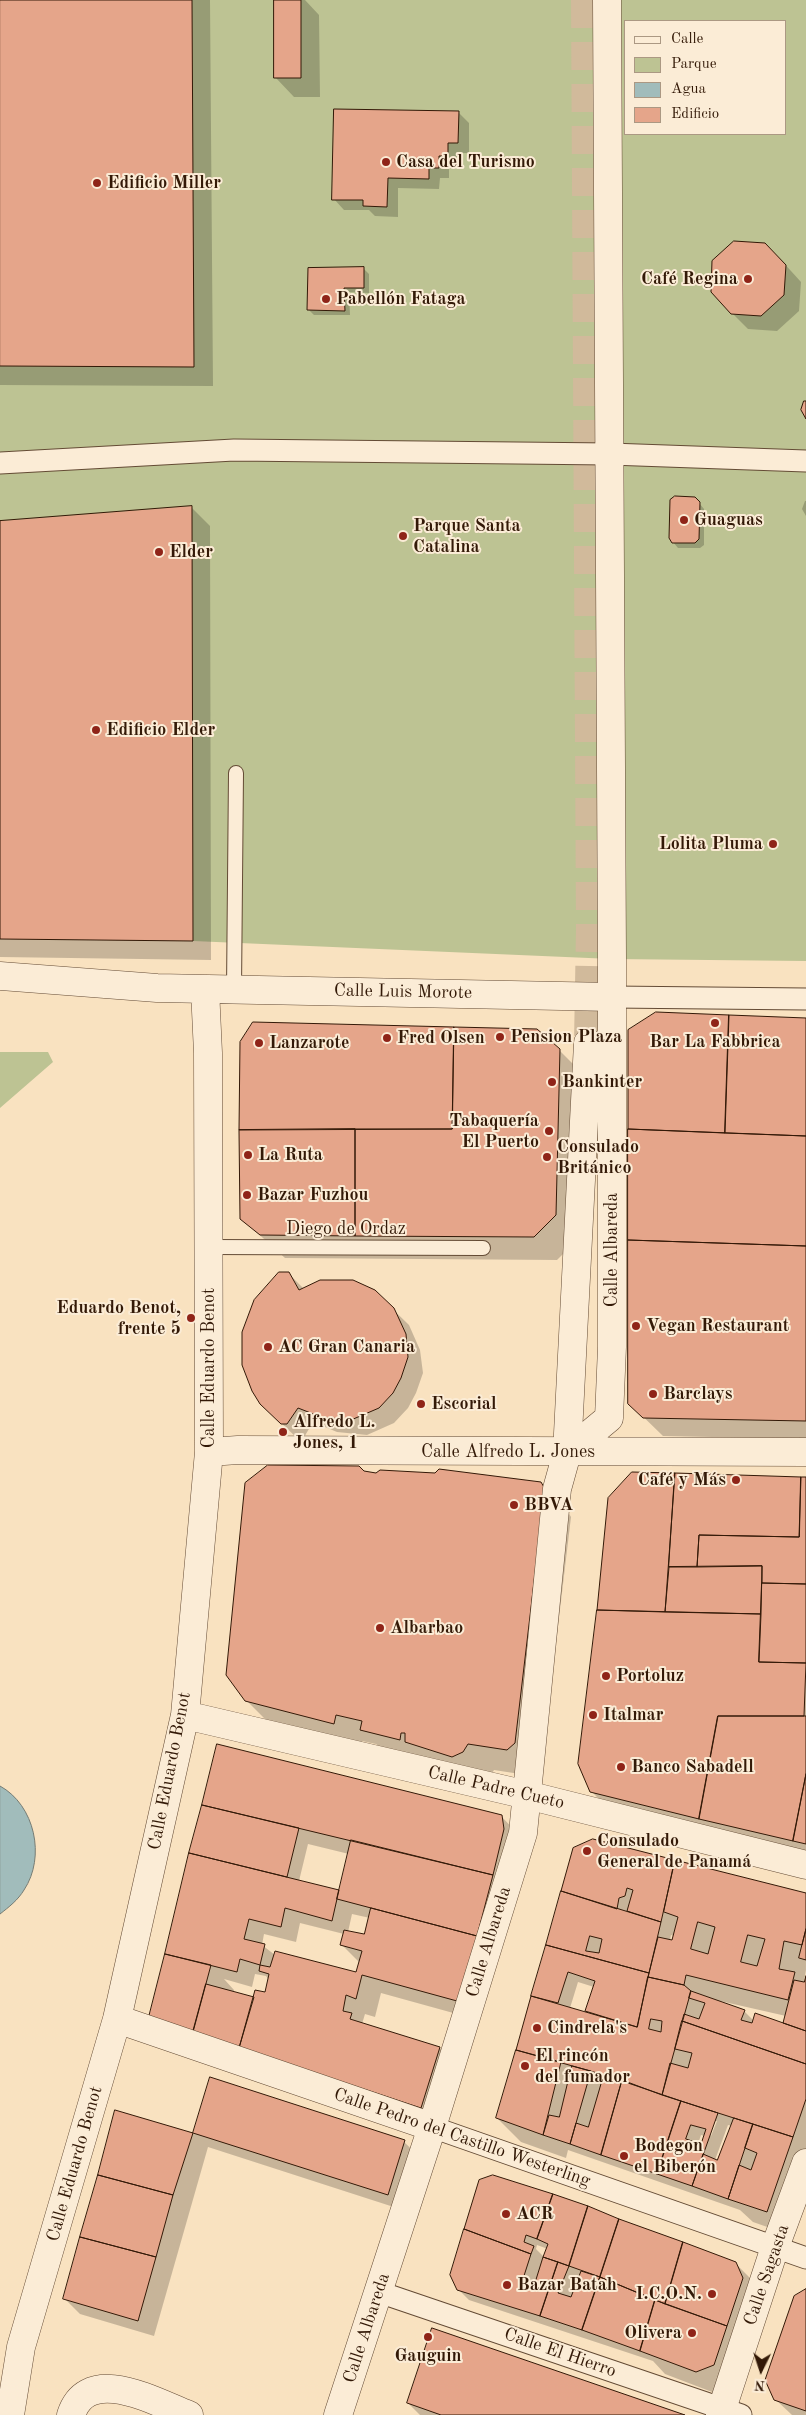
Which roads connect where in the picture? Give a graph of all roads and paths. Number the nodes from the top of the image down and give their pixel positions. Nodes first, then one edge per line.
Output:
1 (607, 0) edge
2 (610, 454) junction
3 (806, 461) edge
4 (0, 463) edge
5 (236, 773) dead end
6 (0, 976) edge
7 (205, 989) junction
8 (234, 989) junction
9 (612, 997) junction
10 (806, 1000) edge
11 (588, 1043) tunnel mouth
12 (209, 1247) junction
13 (483, 1248) dead end
14 (209, 1452) junction
15 (806, 1452) edge
16 (567, 1453) junction
17 (185, 1715) junction
18 (527, 1795) junction
19 (806, 1865) edge
20 (117, 2019) junction
21 (432, 2127) junction
22 (806, 2163) edge
23 (775, 2247) junction
24 (806, 2258) edge
25 (379, 2292) junction
26 (728, 2413) edge
27 (10, 2415) edge
28 (71, 2415) edge
29 (189, 2415) edge
30 (338, 2415) edge

1 - 2 street, Calle Albareda
2 - 3 street
2 - 4 street
2 - 9 street, Calle Albareda
5 - 8 lane
6 - 7 street, Calle Luis Morote
7 - 8 street, Calle Luis Morote
7 - 12 street, Calle Eduardo Benot
8 - 9 street, Calle Luis Morote
9 - 10 street, Calle Luis Morote
9 - 16 street, Calle Albareda
11 - 16 street, Calle Albareda
12 - 13 lane, Diego de Ordaz
12 - 14 street, Calle Eduardo Benot
14 - 16 street, Calle Alfredo L. Jones
14 - 17 street, Calle Eduardo Benot
15 - 16 street, Calle Alfredo L. Jones
16 - 18 street, Calle Albareda
17 - 18 street, Calle Padre Cueto
17 - 20 street, Calle Eduardo Benot
18 - 19 street, Calle Padre Cueto
18 - 21 street, Calle Albareda
20 - 21 street, Calle Pedro del Castillo Westerling
20 - 27 street, Calle Eduardo Benot
21 - 23 street, Calle Pedro del Castillo Westerling
21 - 25 street, Calle Albareda
22 - 23 street, Calle Sagasta
23 - 24 street, Calle Pedro del Castillo Westerling
23 - 26 street, Calle Sagasta
25 - 26 street, Calle El Hierro
25 - 30 street, Calle Albareda
28 - 29 street

